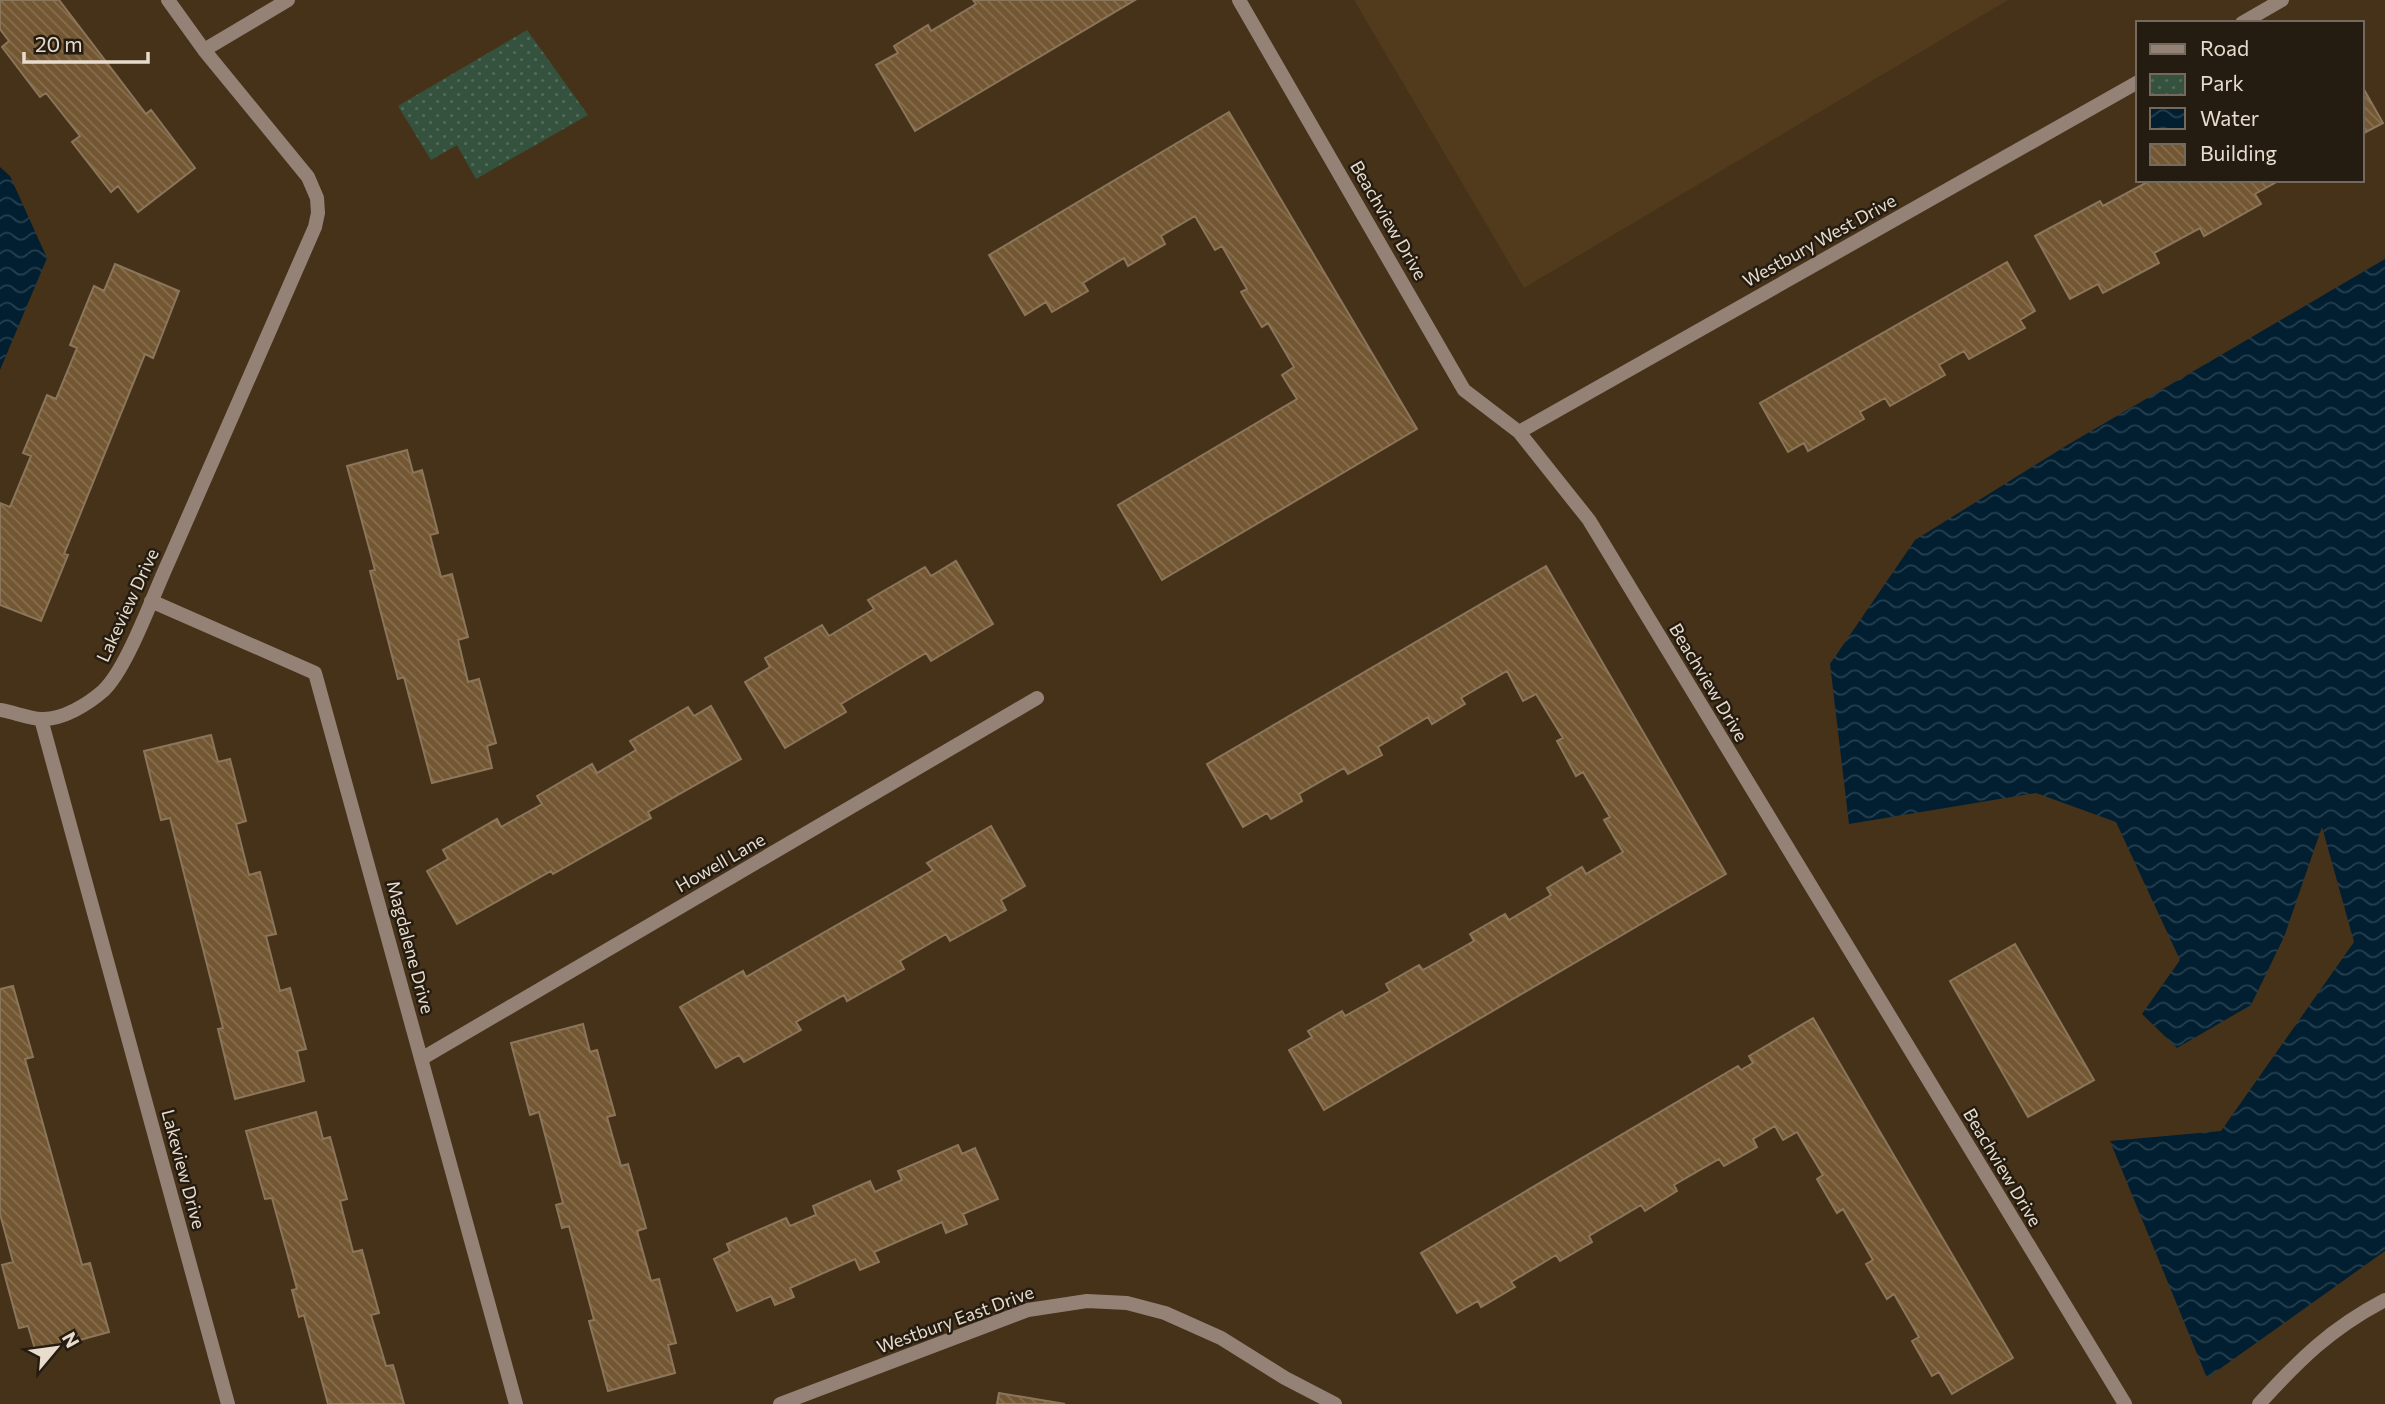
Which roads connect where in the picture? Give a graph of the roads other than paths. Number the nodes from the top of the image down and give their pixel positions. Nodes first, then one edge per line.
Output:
1 (168, 0) edge
2 (288, 0) edge
3 (1239, 0) edge
4 (2282, 0) edge
5 (2245, 21) edge
6 (204, 50) junction
7 (2136, 83) edge
8 (1519, 432) junction
9 (151, 601) junction
10 (1037, 698) dead end
11 (0, 709) edge
12 (41, 719) junction
13 (422, 1059) junction
14 (2385, 1300) edge
15 (228, 1404) edge
16 (516, 1404) edge
17 (780, 1404) edge
18 (1335, 1404) edge
19 (2125, 1404) edge
20 (2259, 1404) edge

1 - 6 street, Lakeview Drive
2 - 6 street
3 - 8 street, Beachview Drive
4 - 5 street
6 - 9 street, Lakeview Drive
7 - 8 street, Westbury West Drive
8 - 19 street, Beachview Drive
9 - 12 street, Lakeview Drive
9 - 13 street, Magdalene Drive
10 - 13 street, Howell Lane
11 - 12 street
12 - 15 street, Lakeview Drive
13 - 16 street, Magdalene Drive
14 - 20 street
17 - 18 street, Westbury East Drive

